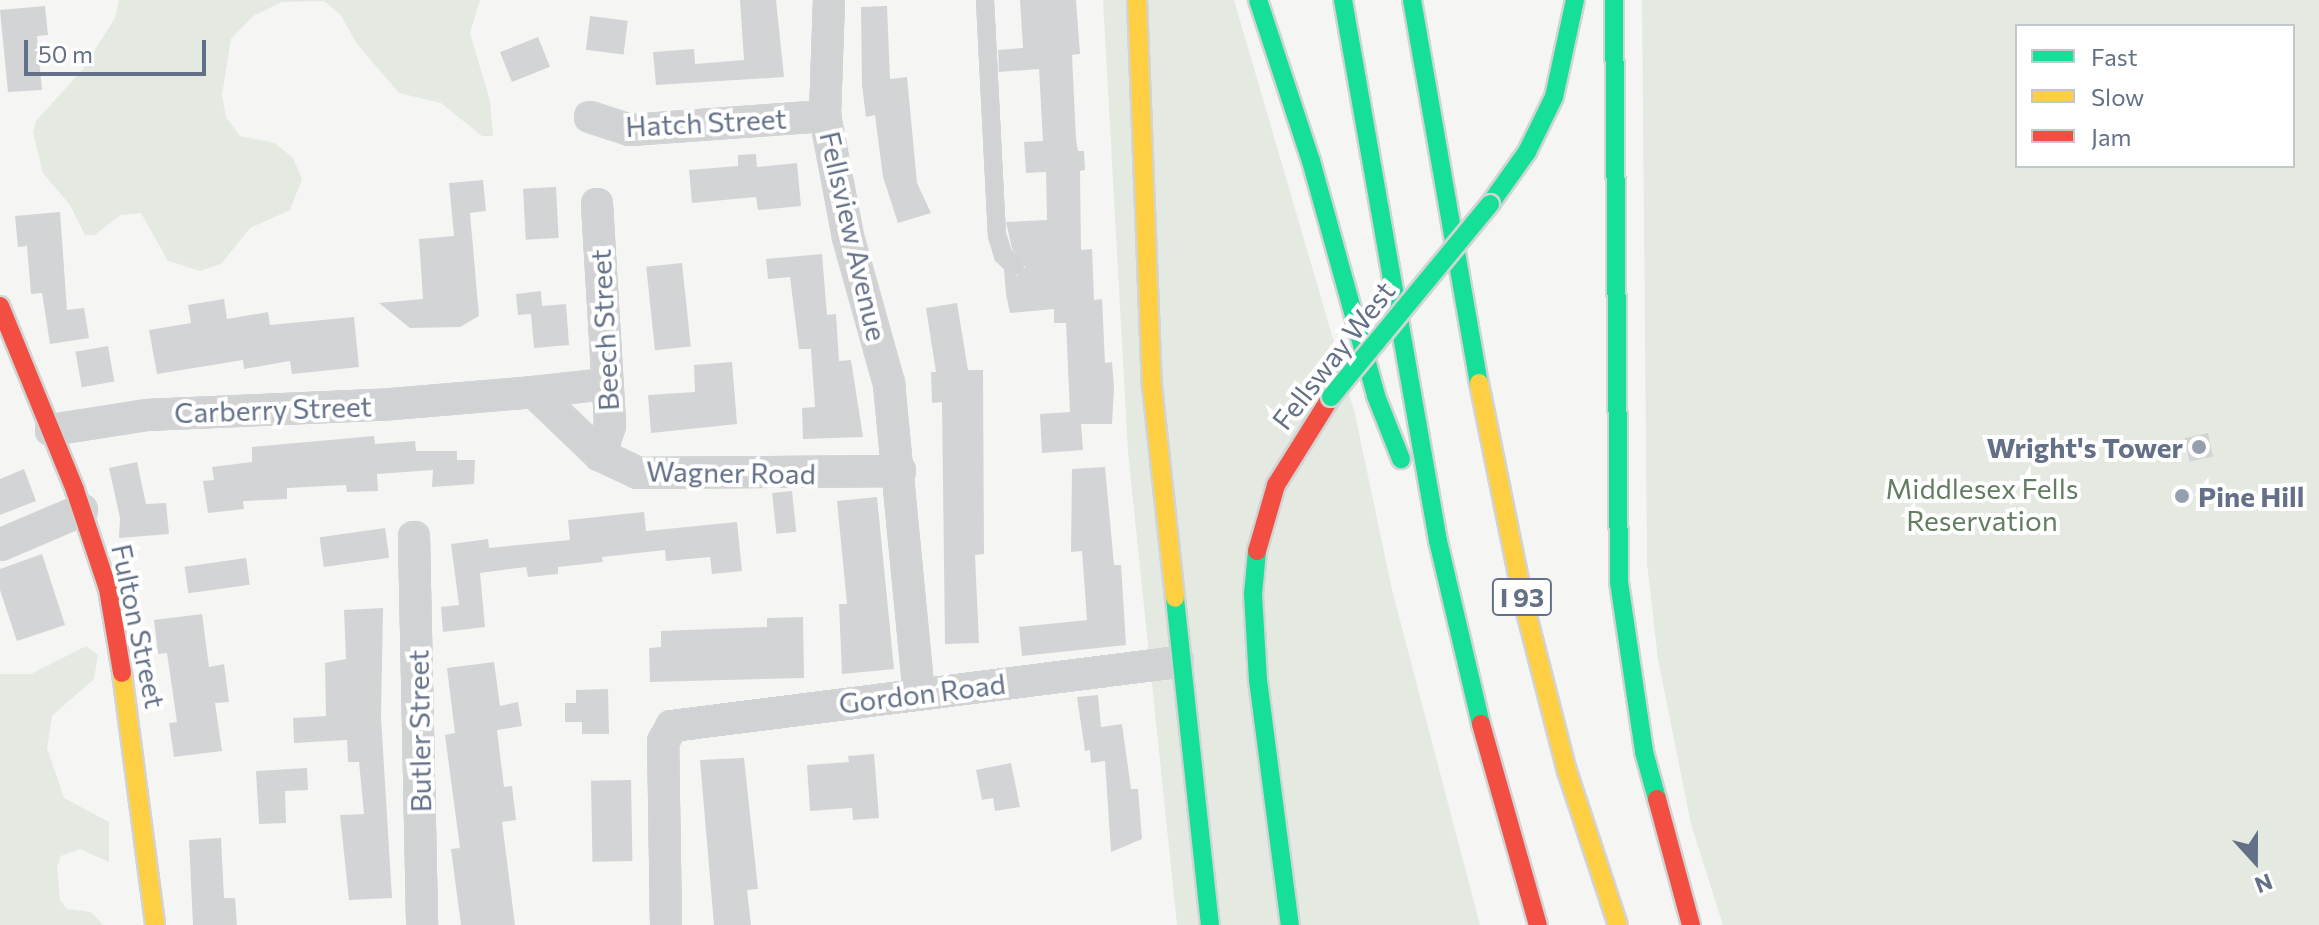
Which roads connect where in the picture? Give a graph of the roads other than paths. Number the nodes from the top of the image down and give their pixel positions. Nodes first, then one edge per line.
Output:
1 (829, 0) edge
2 (985, 0) edge
3 (1137, 0) edge
4 (1258, 0) edge
5 (1343, 0) edge
6 (1412, 0) edge
7 (1575, 0) edge
8 (1614, 0) edge
9 (825, 116) junction
10 (590, 117) dead end
11 (597, 204) dead end
12 (1015, 266) dead end
13 (0, 306) edge
14 (607, 384) junction
15 (534, 392) junction
16 (51, 430) junction
17 (600, 455) junction
18 (900, 471) junction
19 (82, 510) junction
20 (414, 537) dead end
21 (0, 545) edge
22 (1444, 568) junction
23 (1178, 662) junction
24 (919, 693) junction
25 (155, 925) edge
26 (422, 925) edge
27 (666, 925) edge
28 (1210, 925) edge
29 (1290, 925) edge
30 (1538, 925) edge
31 (1618, 925) edge
32 (1691, 925) edge

1 - 9 street, Fellsview Avenue
2 - 12 lane
3 - 23 main road
4 - 22 main road
5 - 22 main road, I 93
6 - 31 main road, I 93
7 - 29 main road, Fellsway West, bridge
8 - 32 main road
9 - 10 street, Hatch Street
9 - 18 street, Fellsview Avenue
11 - 14 street, Beech Street
13 - 16 main road, Fulton Street
14 - 15 street
14 - 17 street, Beech Street
15 - 16 street, Carberry Street
15 - 17 street, Wagner Road
16 - 19 main road, Fulton Street
17 - 18 street, Wagner Road
18 - 24 street, Fellsview Avenue
19 - 21 street
19 - 25 main road, Fulton Street
20 - 26 street, Butler Street
22 - 30 main road, I 93
23 - 24 street, Gordon Road
23 - 28 main road
24 - 27 street, Gordon Road

